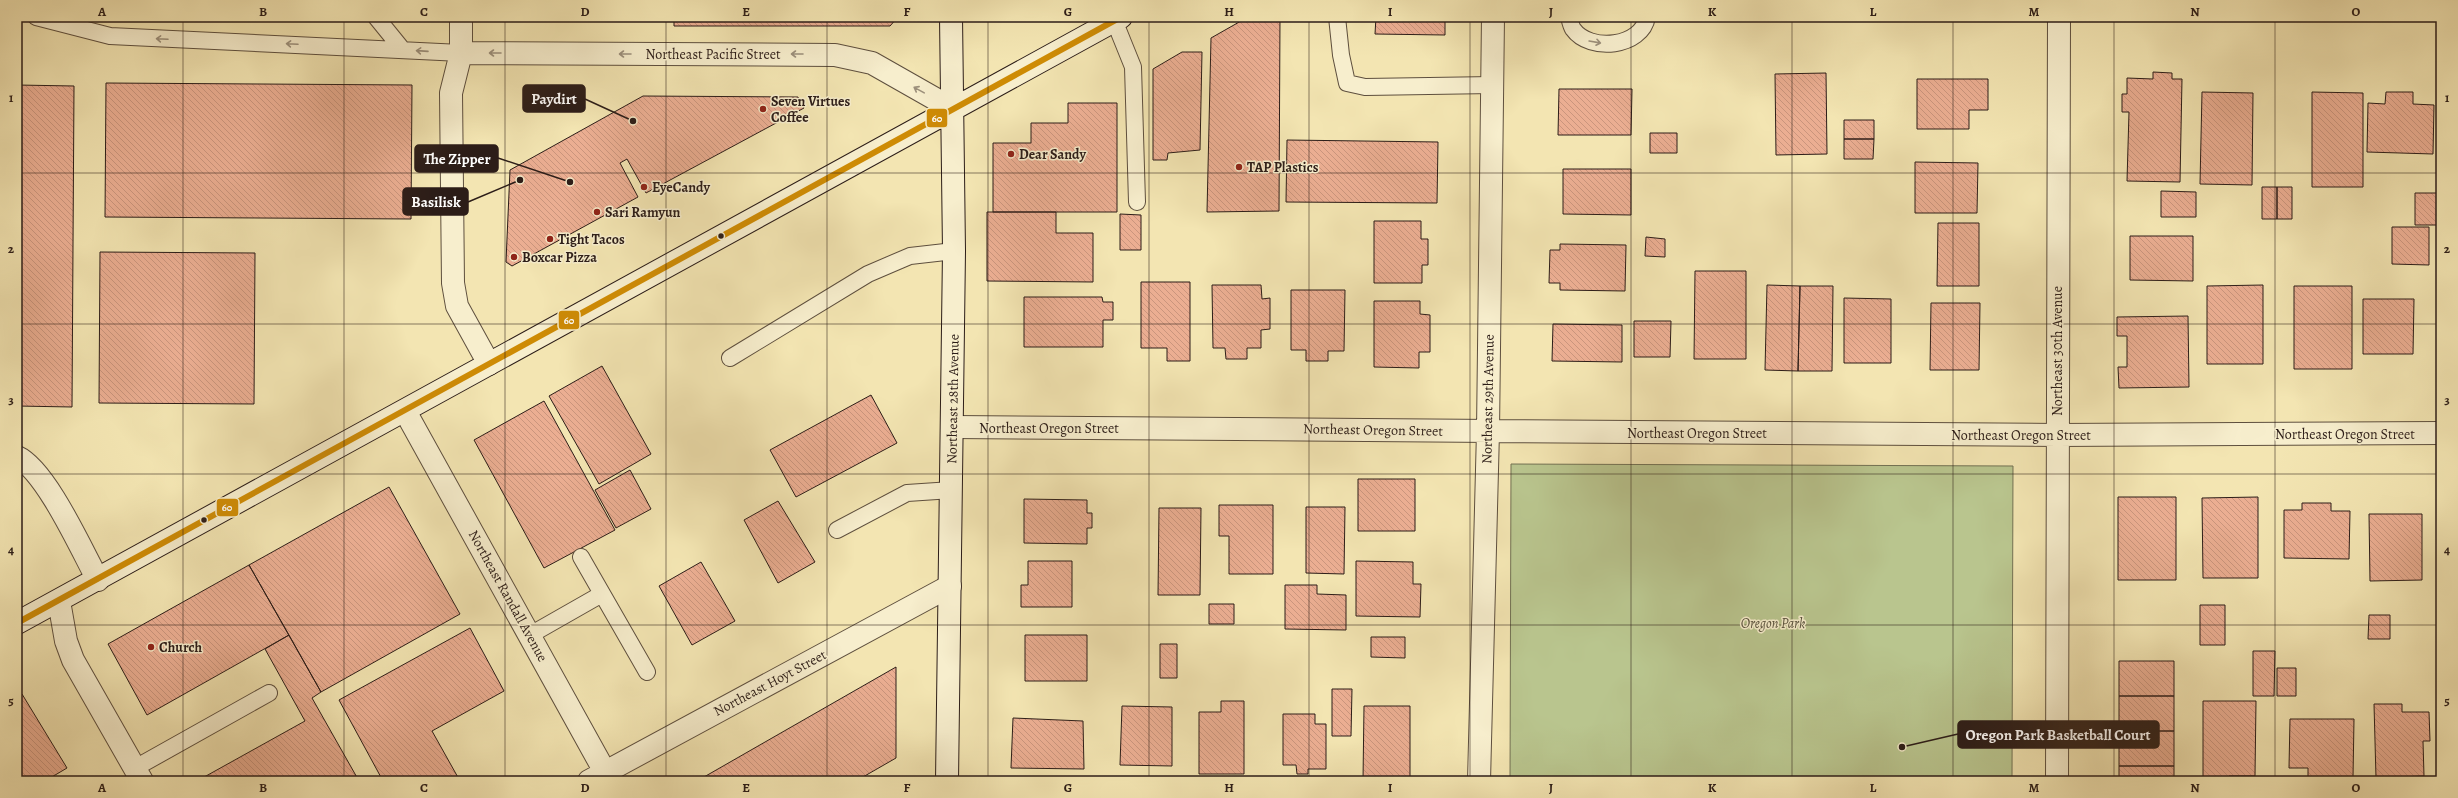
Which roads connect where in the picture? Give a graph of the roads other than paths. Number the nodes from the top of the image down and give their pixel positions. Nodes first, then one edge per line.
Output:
1 (36, 17) edge
2 (376, 17) edge
3 (461, 17) edge
4 (951, 17) edge
5 (1337, 17) edge
6 (1494, 17) edge
7 (1569, 17) edge
8 (1647, 17) edge
9 (2059, 17) edge
10 (1117, 19) edge
11 (402, 49) junction
12 (461, 53) junction
13 (1493, 85) junction
14 (953, 109) junction
15 (1136, 202) dead end
16 (954, 251) junction
17 (730, 358) dead end
18 (489, 364) junction
19 (405, 411) junction
20 (953, 427) junction
21 (1488, 431) junction
22 (2441, 433) edge
23 (2057, 436) junction
24 (17, 457) edge
25 (952, 490) junction
26 (837, 530) dead end
27 (581, 557) dead end
28 (98, 580) junction
29 (950, 586) junction
30 (602, 594) junction
31 (59, 601) junction
32 (17, 623) edge
33 (530, 635) junction
34 (647, 672) dead end
35 (269, 693) dead end
36 (139, 775) edge
37 (601, 778) edge
38 (947, 781) edge
39 (1479, 781) edge
40 (2057, 781) edge

11 -> 1 lane
2 - 11 lane
3 - 12 street
4 - 14 street, Northeast 28th Avenue
5 - 13 lane
6 - 13 street, Northeast 29th Avenue
7 -> 8 lane
9 - 23 street, Northeast 30th Avenue
10 - 14 street
10 - 15 lane
12 -> 11 lane
14 -> 12 street, Northeast Pacific Street
12 - 18 street
13 - 21 street, Northeast 29th Avenue
14 - 16 street, Northeast 28th Avenue
14 - 18 street
16 - 17 lane
16 - 20 street, Northeast 28th Avenue
18 - 19 street
19 - 28 street
19 - 33 street, Northeast Randall Avenue
20 - 21 street, Northeast Oregon Street
20 - 25 street, Northeast 28th Avenue
21 - 23 street, Northeast Oregon Street
21 - 39 street, Northeast 29th Avenue
22 - 23 street, Northeast Oregon Street
23 - 40 street, Northeast 30th Avenue
24 - 28 street
25 - 26 lane
25 - 29 street, Northeast 28th Avenue
27 - 30 lane
28 - 31 street
29 - 37 street, Northeast Hoyt Street
29 - 38 street, Northeast 28th Avenue
30 - 33 lane
30 - 34 lane
31 - 32 street
31 - 36 street
33 - 37 street, Northeast Randall Avenue
35 - 36 lane

